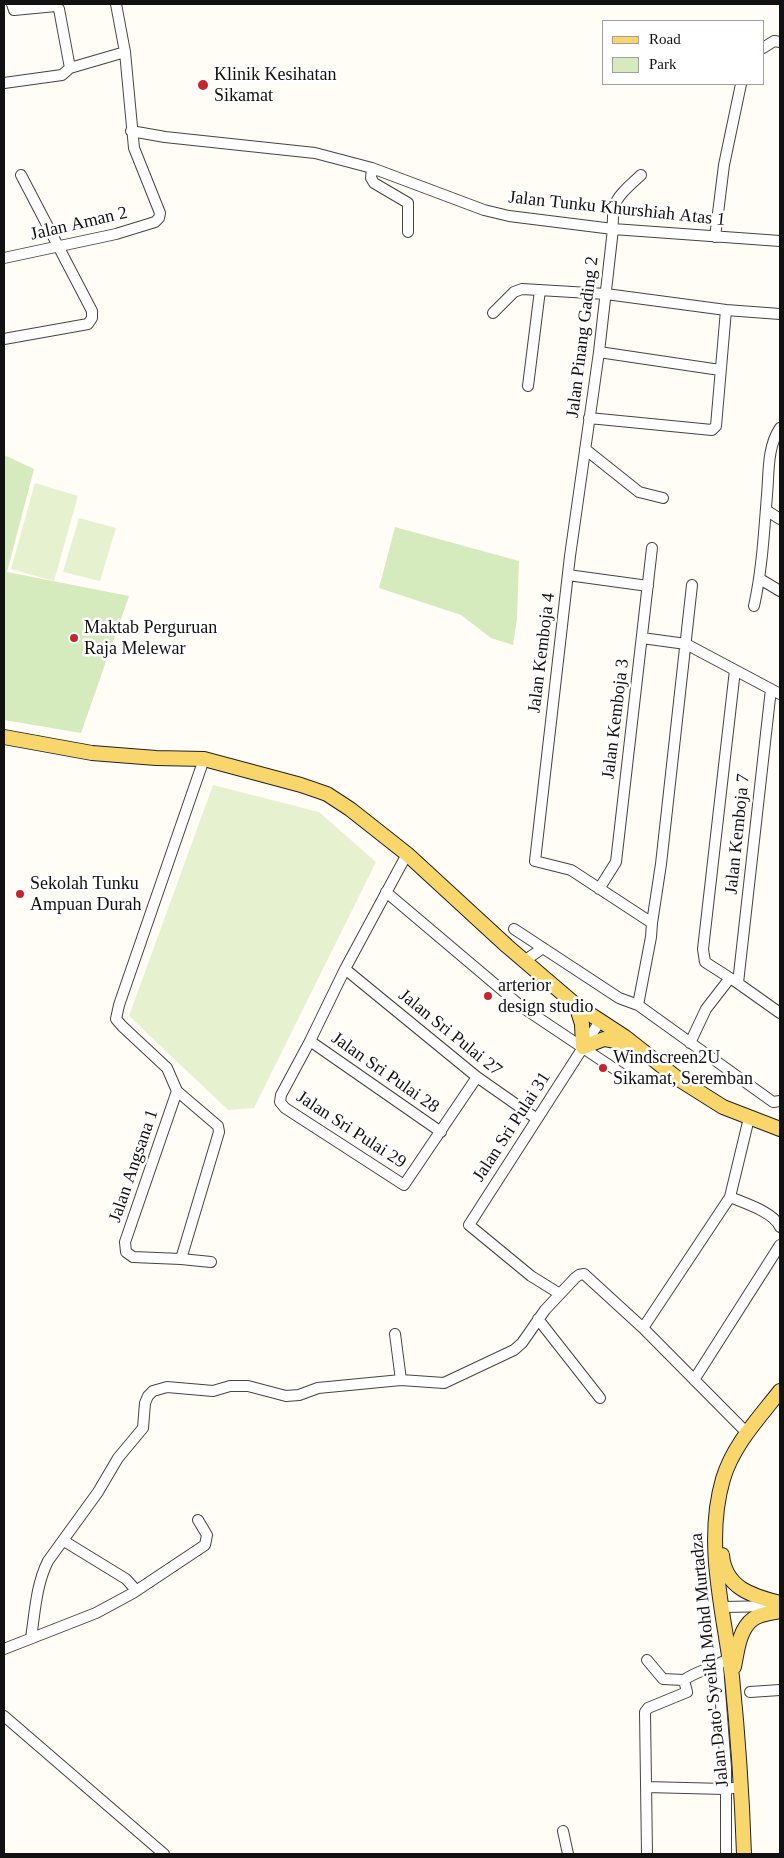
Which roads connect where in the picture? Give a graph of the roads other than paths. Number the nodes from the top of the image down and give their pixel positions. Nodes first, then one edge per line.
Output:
1 (116, 4) edge
2 (10, 8) edge
3 (780, 42) edge
4 (764, 47) edge
5 (125, 52) junction
6 (70, 68) junction
7 (4, 82) edge
8 (741, 85) edge
9 (131, 131) junction
10 (372, 168) junction
11 (641, 175) dead end
12 (21, 176) dead end
13 (613, 229) junction
14 (408, 232) dead end
15 (715, 237) junction
16 (780, 241) edge
17 (58, 245) junction
18 (4, 258) edge
19 (540, 290) junction
20 (606, 294) junction
21 (726, 310) junction
22 (493, 313) dead end
23 (780, 314) edge
24 (4, 338) edge
25 (599, 352) junction
26 (720, 370) junction
27 (528, 386) dead end
28 (589, 418) junction
29 (780, 428) edge
30 (777, 442) edge
31 (585, 449) junction
32 (663, 498) dead end
33 (766, 510) junction
34 (780, 519) edge
35 (652, 548) dead end
36 (568, 575) junction
37 (760, 579) junction
38 (692, 585) dead end
39 (648, 586) junction
40 (780, 591) edge
41 (754, 606) dead end
42 (642, 638) junction
43 (686, 644) junction
44 (735, 670) junction
45 (776, 692) edge
46 (4, 737) edge
47 (204, 759) junction
48 (406, 854) junction
49 (600, 889) junction
50 (386, 892) junction
51 (652, 923) junction
52 (514, 928) dead end
53 (543, 948) junction
54 (524, 961) junction
55 (345, 969) junction
56 (734, 981) junction
57 (576, 1005) junction
58 (638, 1005) junction
59 (780, 1013) edge
60 (600, 1021) junction
61 (310, 1041) junction
62 (690, 1043) junction
63 (636, 1046) junction
64 (583, 1047) junction
65 (477, 1077) junction
66 (679, 1079) junction
67 (178, 1091) junction
68 (780, 1101) edge
69 (780, 1116) edge
70 (536, 1119) junction
71 (752, 1119) junction
72 (780, 1129) edge
73 (441, 1132) junction
74 (730, 1197) junction
75 (780, 1226) edge
76 (780, 1244) edge
77 (181, 1259) junction
78 (211, 1262) dead end
79 (560, 1294) junction
80 (538, 1319) junction
81 (643, 1328) junction
82 (395, 1334) dead end
83 (401, 1380) junction
84 (694, 1380) junction
85 (780, 1391) edge
86 (600, 1398) dead end
87 (747, 1433) junction
88 (723, 1479) junction
89 (198, 1520) dead end
90 (64, 1541) junction
91 (136, 1590) junction
92 (780, 1602) edge
93 (780, 1606) edge
94 (722, 1607) junction
95 (780, 1611) edge
96 (31, 1638) junction
97 (4, 1649) edge
98 (647, 1660) dead end
99 (724, 1662) junction
100 (732, 1677) junction
101 (684, 1680) junction
102 (780, 1690) edge
103 (750, 1692) dead end
104 (4, 1716) edge
105 (646, 1786) junction
106 (742, 1787) junction
107 (725, 1789) junction
108 (563, 1831) dead end
109 (164, 1854) edge
110 (568, 1854) edge
111 (647, 1854) edge
112 (726, 1854) edge
113 (744, 1854) edge

1 - 5 street
2 - 6 street
3 - 4 street
5 - 6 street
5 - 9 street
6 - 7 street
8 - 15 street
9 - 10 street, Jalan Tunku Khurshiah Atas 1
9 - 17 street, Jalan Aman 2
10 - 13 street, Jalan Tunku Khurshiah Atas 1
10 - 14 street
11 - 13 street, Jalan Pinang Gading 2
12 - 17 street
13 - 15 street, Jalan Tunku Khurshiah Atas 1
13 - 20 street, Jalan Pinang Gading 2
15 - 16 street, Jalan Tunku Khurshiah Atas 1
17 - 18 street, Jalan Aman 2
17 - 24 street
19 - 20 street
19 - 22 street
19 - 27 street
20 - 21 street
20 - 25 street, Jalan Pinang Gading 2
21 - 23 street
21 - 26 street
25 - 26 street
25 - 28 street, Jalan Pinang Gading 2
26 - 28 street
28 - 31 street, Jalan Pinang Gading 2
29 - 30 street
30 - 33 street
31 - 32 street
31 - 36 street, Jalan Kemboja 4
33 - 34 street
33 - 37 street
35 - 39 street, Jalan Kemboja 3
36 - 39 street
36 - 49 street, Jalan Kemboja 4
37 - 40 street
37 - 41 street
38 - 43 street
39 - 42 street, Jalan Kemboja 3
42 - 43 street
42 - 49 street, Jalan Kemboja 3
43 - 44 street
43 - 51 street
44 - 45 street
44 - 56 street
45 - 56 street, Jalan Kemboja 7
46 - 47 main road
47 - 48 main road
47 - 67 street
48 - 50 street
48 - 54 main road
49 - 51 street
50 - 55 street
50 - 64 street
51 - 58 street
52 - 53 street
53 - 54 street
53 - 58 street
54 - 57 main road
55 - 61 street
55 - 65 street, Jalan Sri Pulai 27
56 - 59 street
56 - 62 street
57 - 60 main road
57 - 64 main road
58 - 62 street
60 - 63 main road
60 - 64 street, Jalan Sri Pulai 31
61 - 73 street, Jalan Sri Pulai 28
61 - 73 street, Jalan Sri Pulai 29
62 - 68 street
63 - 64 main road
63 - 66 main road
64 - 66 street
64 - 70 street, Jalan Sri Pulai 31
65 - 70 street, Jalan Sri Pulai 27
65 - 73 street
66 - 71 main road
67 - 77 street
67 - 77 street, Jalan Angsana 1
69 - 71 main road
70 - 79 street, Jalan Sri Pulai 31
71 - 72 main road
71 - 74 street
74 - 75 street
74 - 81 street
76 - 84 street
77 - 78 street
79 - 80 street
79 - 81 street
80 - 83 street
80 - 86 street
81 - 84 street
82 - 83 street
83 - 90 street
84 - 87 street
85 - 87 main road, Jalan Dato' Syeikh Mohd Murtadza
87 - 88 main road, Jalan Dato' Syeikh Mohd Murtadza
88 - 92 main road
88 - 94 main road, Jalan Dato' Syeikh Mohd Murtadza
89 - 91 street
90 - 91 street
90 - 96 street
91 - 96 street
93 - 94 street
94 - 99 main road, Jalan Dato' Syeikh Mohd Murtadza
95 - 100 main road
96 - 97 street
98 - 101 street
99 - 100 main road, Jalan Dato' Syeikh Mohd Murtadza
99 - 101 street
99 - 107 street
100 - 106 main road, Jalan Dato' Syeikh Mohd Murtadza
101 - 105 street
102 - 103 street
104 - 109 street
105 - 107 street
105 - 111 street
106 - 107 street
106 - 113 main road, Jalan Dato' Syeikh Mohd Murtadza
107 - 112 street
108 - 110 street

